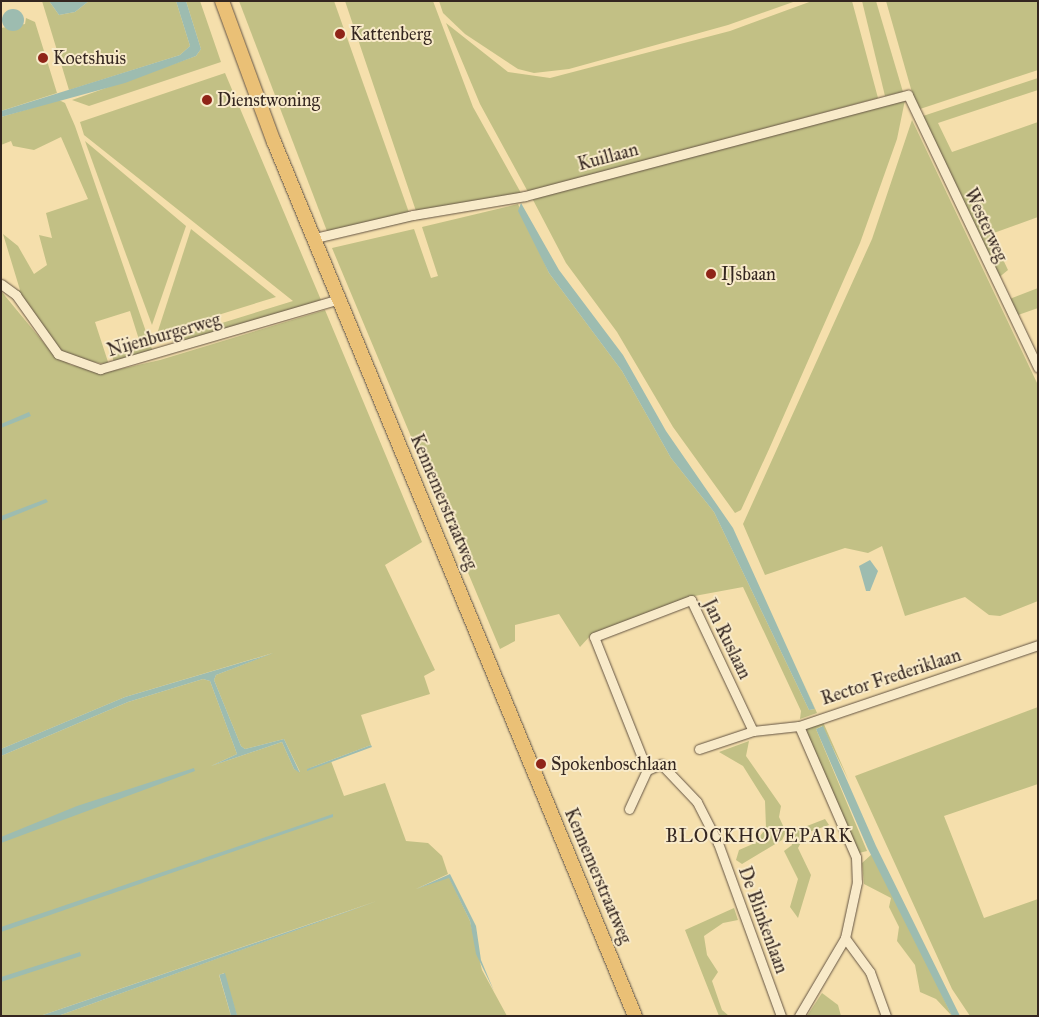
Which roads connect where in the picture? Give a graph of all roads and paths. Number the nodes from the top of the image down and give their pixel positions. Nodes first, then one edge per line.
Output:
1 (222, 1) edge
2 (908, 95) joint
3 (320, 236) junction
4 (1, 284) edge
5 (339, 298) junction
6 (1038, 368) edge
7 (1038, 645) edge
8 (798, 726) junction
9 (753, 731) junction
10 (699, 749) dead end
11 (647, 770) junction
12 (629, 809) dead end
13 (845, 938) junction
14 (636, 1016) edge
15 (781, 1016) edge
16 (799, 1016) edge
17 (886, 1016) edge

1 - 3 main road, Kennemerstraatweg
2 - 3 street, Kuillaan
2 - 6 street, Westerweg
3 - 5 main road, Kennemerstraatweg
4 - 5 street, Nijenburgerweg
5 - 14 main road, Kennemerstraatweg
7 - 8 street, Rector Frederiklaan
8 - 9 street, Rector Frederiklaan
8 - 13 street
9 - 10 street
9 - 11 street, Jan Ruslaan
11 - 12 street
11 - 15 street, De Blinkenlaan
13 - 16 street
13 - 17 street

